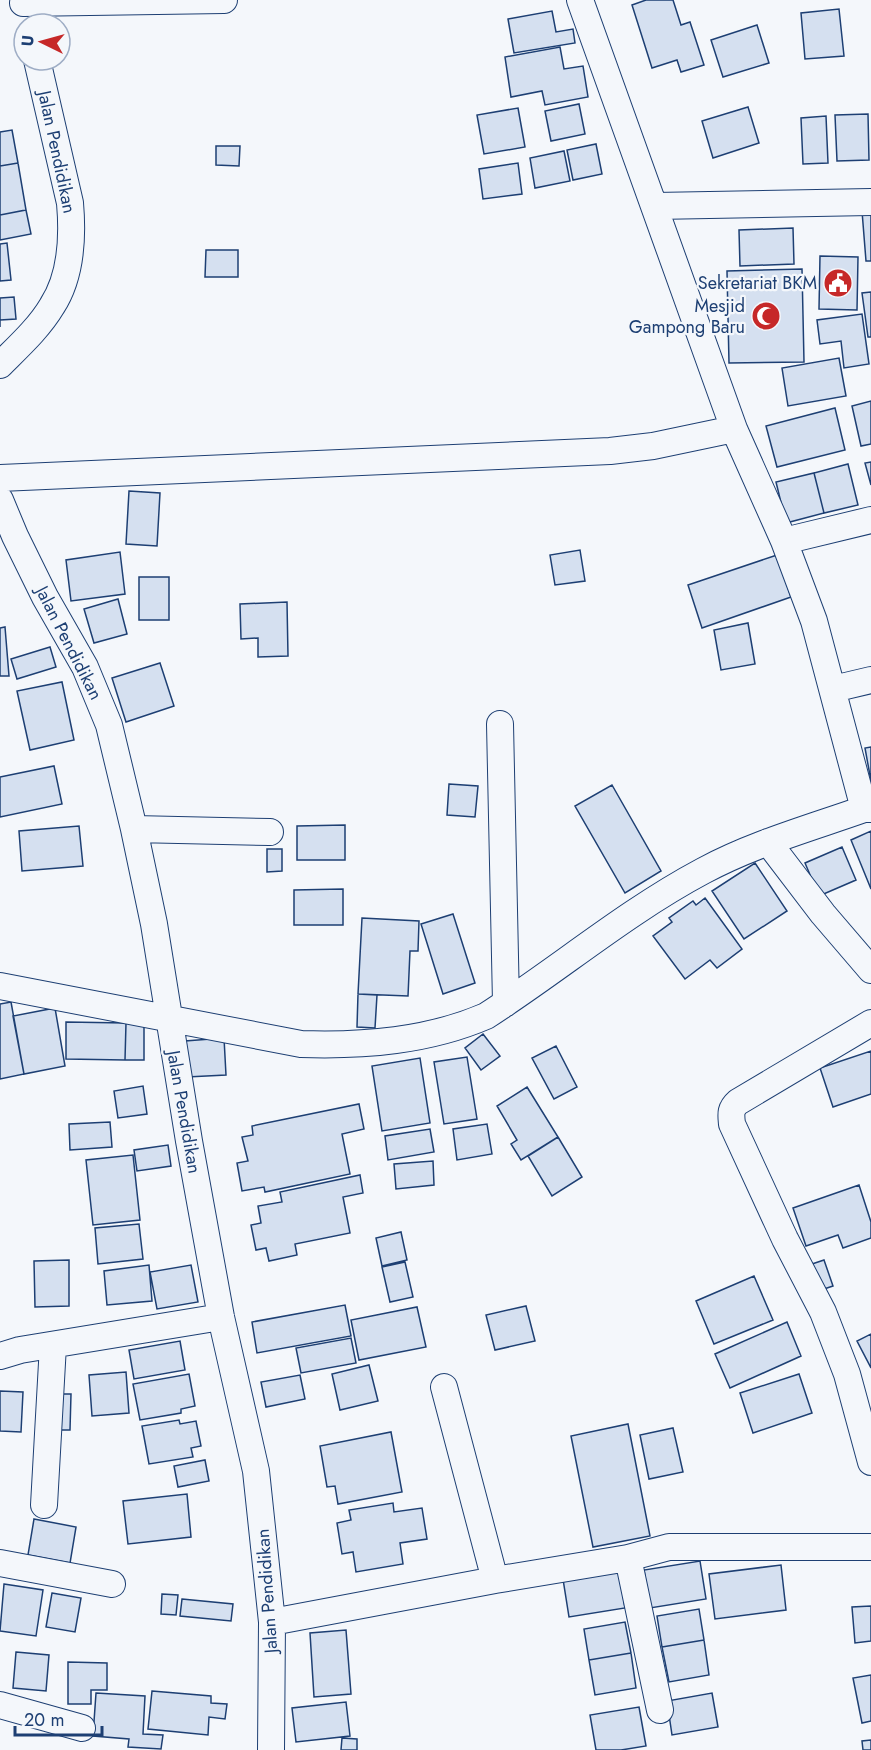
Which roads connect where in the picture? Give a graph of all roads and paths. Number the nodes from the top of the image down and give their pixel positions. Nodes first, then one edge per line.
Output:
1 (225, 0) edge
2 (580, 0) edge
3 (24, 9) edge
4 (40, 72) edge
5 (871, 202) edge
6 (654, 206) junction
7 (0, 365) edge
8 (734, 429) junction
9 (0, 478) edge
10 (0, 500) edge
11 (871, 520) edge
12 (784, 541) junction
13 (871, 680) edge
14 (833, 689) junction
15 (500, 724) dead end
16 (868, 809) edge
17 (134, 829) junction
18 (270, 832) dead end
19 (768, 842) junction
20 (871, 970) edge
21 (0, 986) edge
22 (506, 1003) junction
23 (168, 1017) junction
24 (871, 1023) edge
25 (221, 1317) junction
26 (53, 1345) junction
27 (0, 1356) edge
28 (444, 1387) dead end
29 (871, 1462) edge
30 (44, 1505) dead end
31 (871, 1547) edge
32 (628, 1557) junction
33 (0, 1563) edge
34 (495, 1580) junction
35 (112, 1584) dead end
36 (272, 1622) junction
37 (0, 1705) edge
38 (660, 1710) dead end
39 (82, 1728) dead end
40 (271, 1750) edge

1 - 3 street
2 - 6 street
4 - 7 street, Jalan Pendidikan
5 - 6 street
6 - 8 street
8 - 9 street
8 - 12 street
10 - 17 street, Jalan Pendidikan
11 - 12 street
12 - 14 street
13 - 14 street
14 - 16 street
15 - 22 street
16 - 19 street
17 - 18 street
17 - 23 street, Jalan Pendidikan
19 - 20 street
19 - 22 street
21 - 23 street
22 - 23 street
23 - 25 street, Jalan Pendidikan
24 - 29 street
25 - 26 street
25 - 36 street, Jalan Pendidikan
26 - 27 street
26 - 30 street
28 - 34 street
31 - 32 street
32 - 34 street
32 - 38 street
33 - 35 street
34 - 36 street
36 - 40 street, Jalan Pendidikan
37 - 39 street

